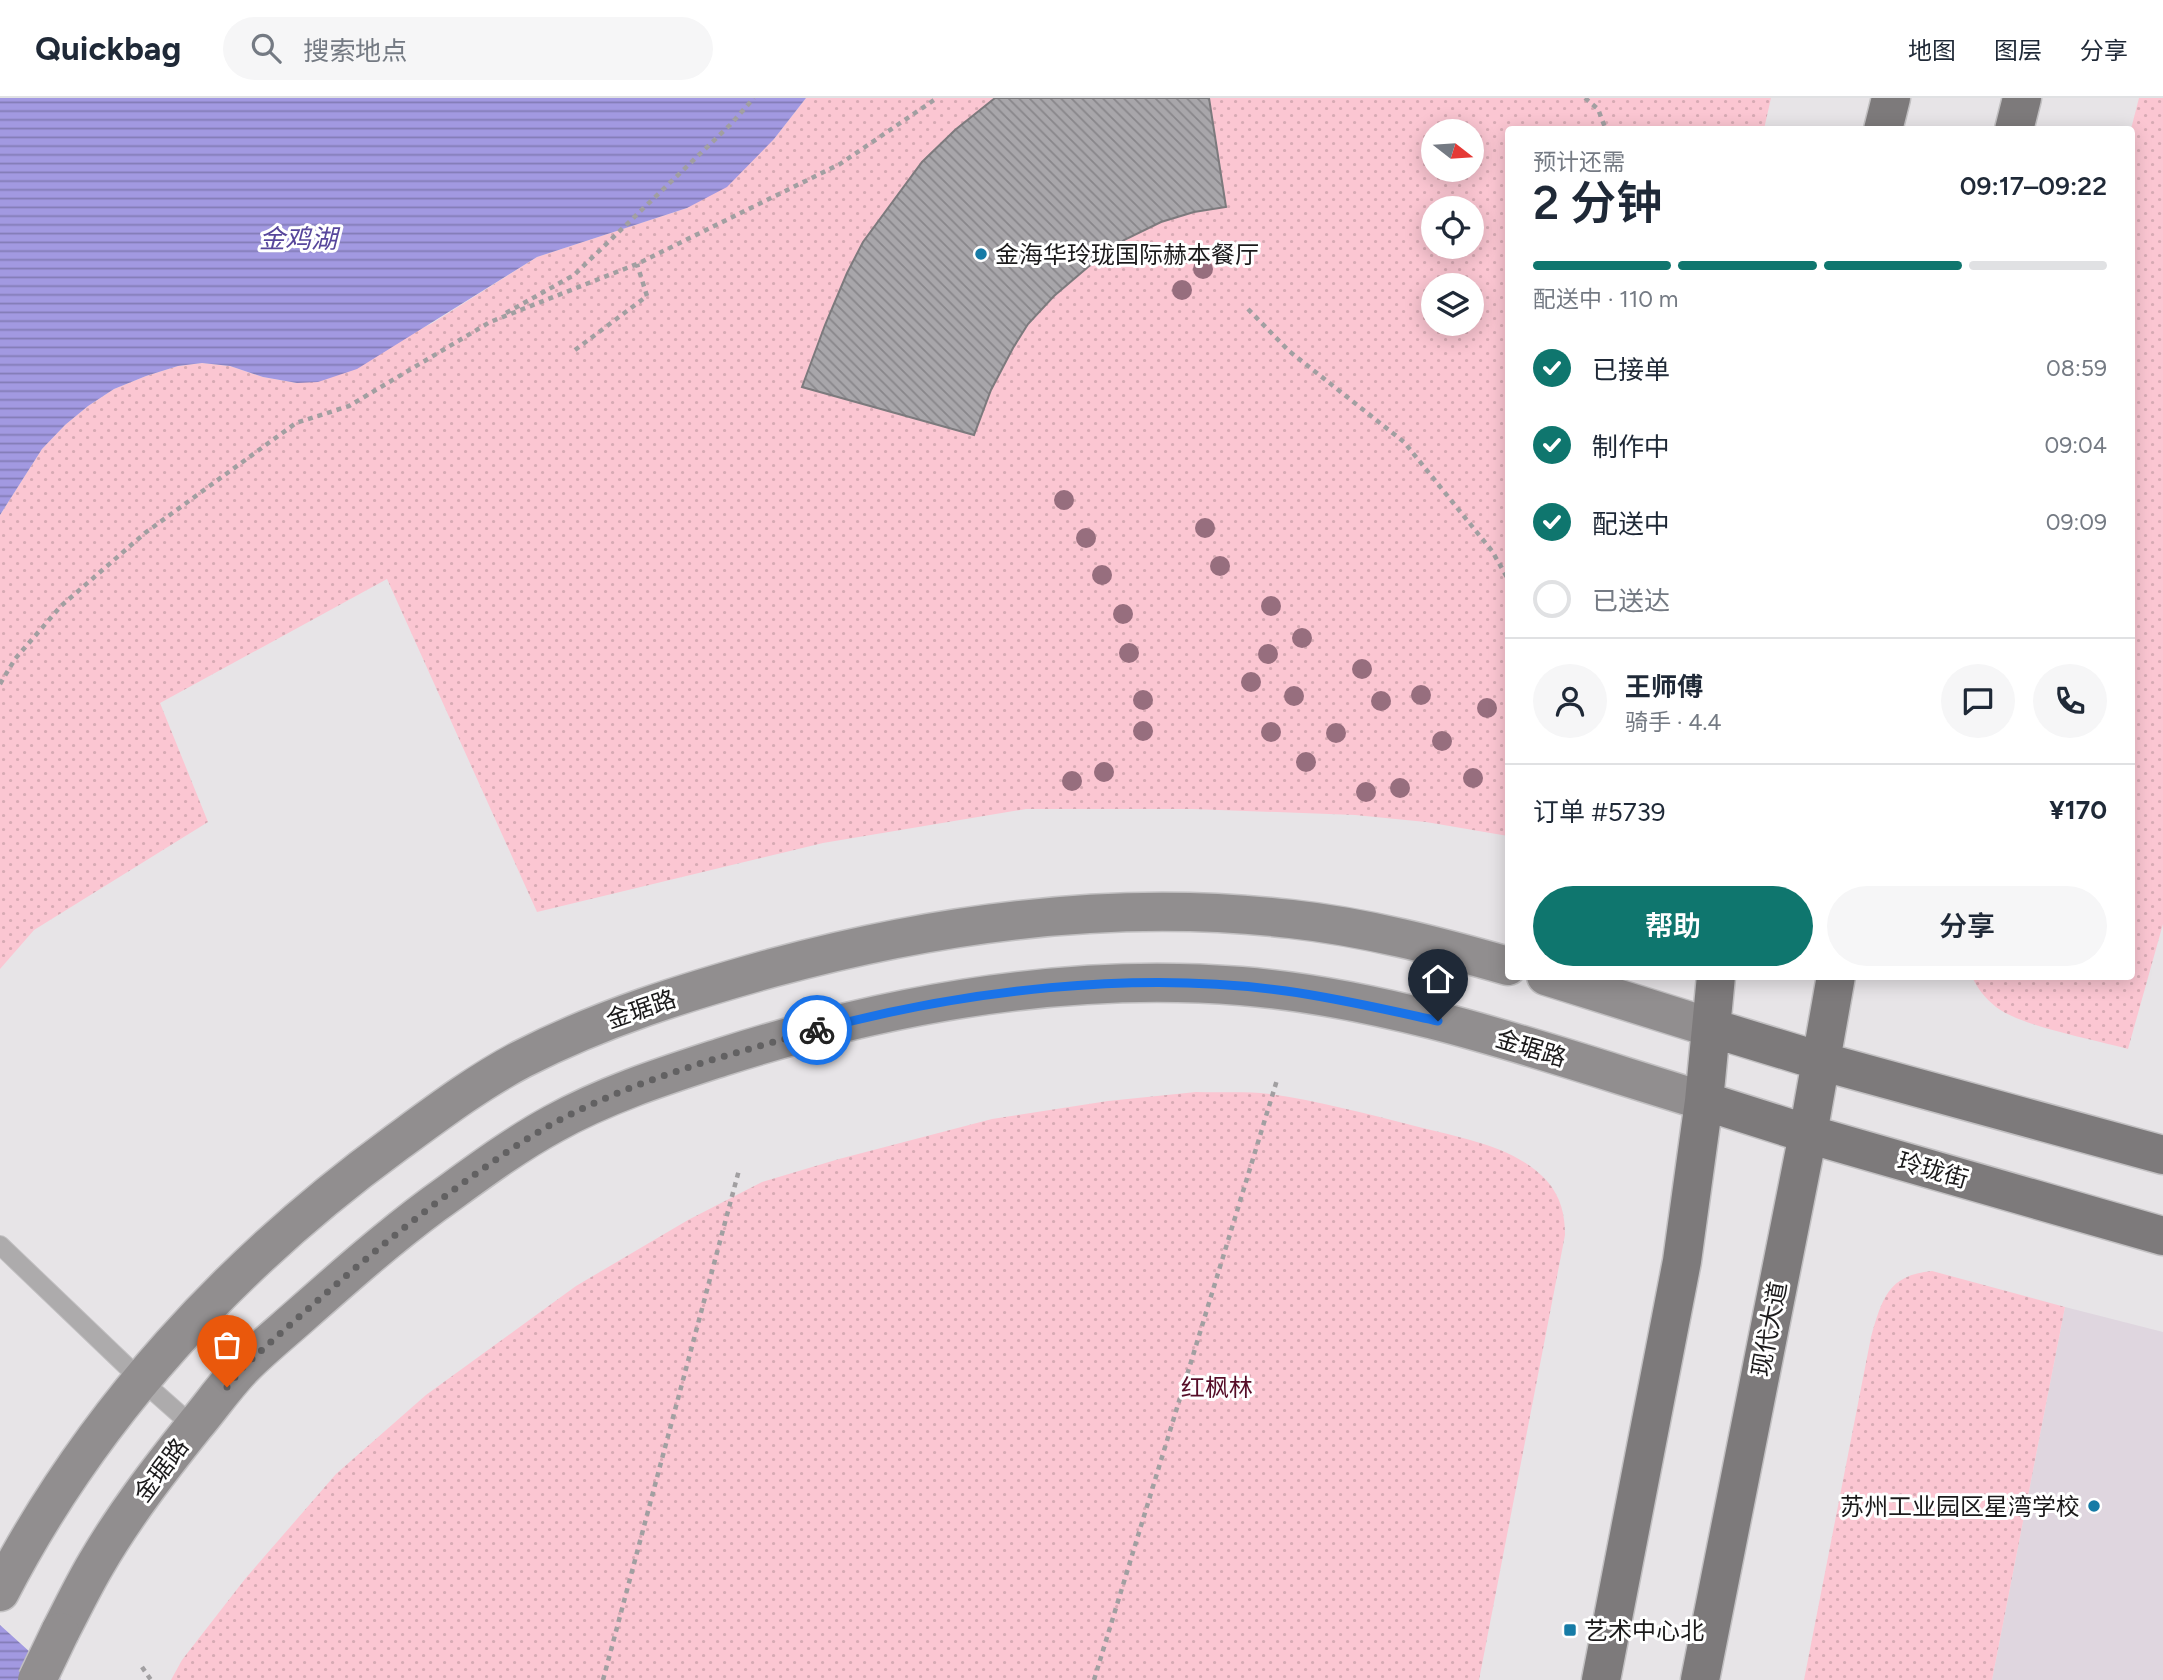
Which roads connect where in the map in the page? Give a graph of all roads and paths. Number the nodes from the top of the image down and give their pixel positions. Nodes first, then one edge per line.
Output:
1 (754, 98) edge
2 (937, 98) edge
3 (1585, 98) edge
4 (1891, 98) edge
5 (2022, 98) edge
6 (1604, 126) edge
7 (1884, 126) edge
8 (2015, 126) edge
9 (637, 264) junction
10 (1248, 309) dead end
11 (490, 322) junction
12 (575, 350) dead end
13 (1505, 574) edge
14 (0, 684) edge
15 (1505, 965) edge
16 (1559, 980) edge
17 (1716, 980) edge
18 (1835, 980) edge
19 (1712, 1028) junction
20 (1820, 1061) junction
21 (1277, 1080) dead end
22 (1704, 1101) junction
23 (1808, 1134) junction
24 (2163, 1155) edge
25 (739, 1170) dead end
26 (2163, 1236) edge
27 (0, 1245) edge
28 (141, 1380) junction
29 (194, 1427) junction
30 (0, 1592) edge
31 (142, 1667) dead end
32 (37, 1680) edge
33 (150, 1680) edge
34 (603, 1680) edge
35 (1094, 1680) edge
36 (1601, 1680) edge
37 (1700, 1680) edge

1 - 11 path
2 - 9 path
3 - 6 path
4 - 7 main road
5 - 8 main road
9 - 11 path
9 - 12 path
10 - 13 path
11 - 14 path
15 - 28 main road, 金琚路
16 - 19 main road
17 - 19 main road
18 - 20 main road, 现代大道
19 - 20 main road
19 - 22 main road
20 - 23 main road, 现代大道
20 - 24 main road
21 - 35 path
22 - 23 main road, 玲珑街
22 - 29 main road, 金琚路
22 - 36 main road
23 - 26 main road, 玲珑街
23 - 37 main road, 现代大道
25 - 34 path
27 - 28 lane
28 - 29 lane
28 - 30 main road, 金琚路
29 - 32 main road, 金琚路, bridge
31 - 33 path

